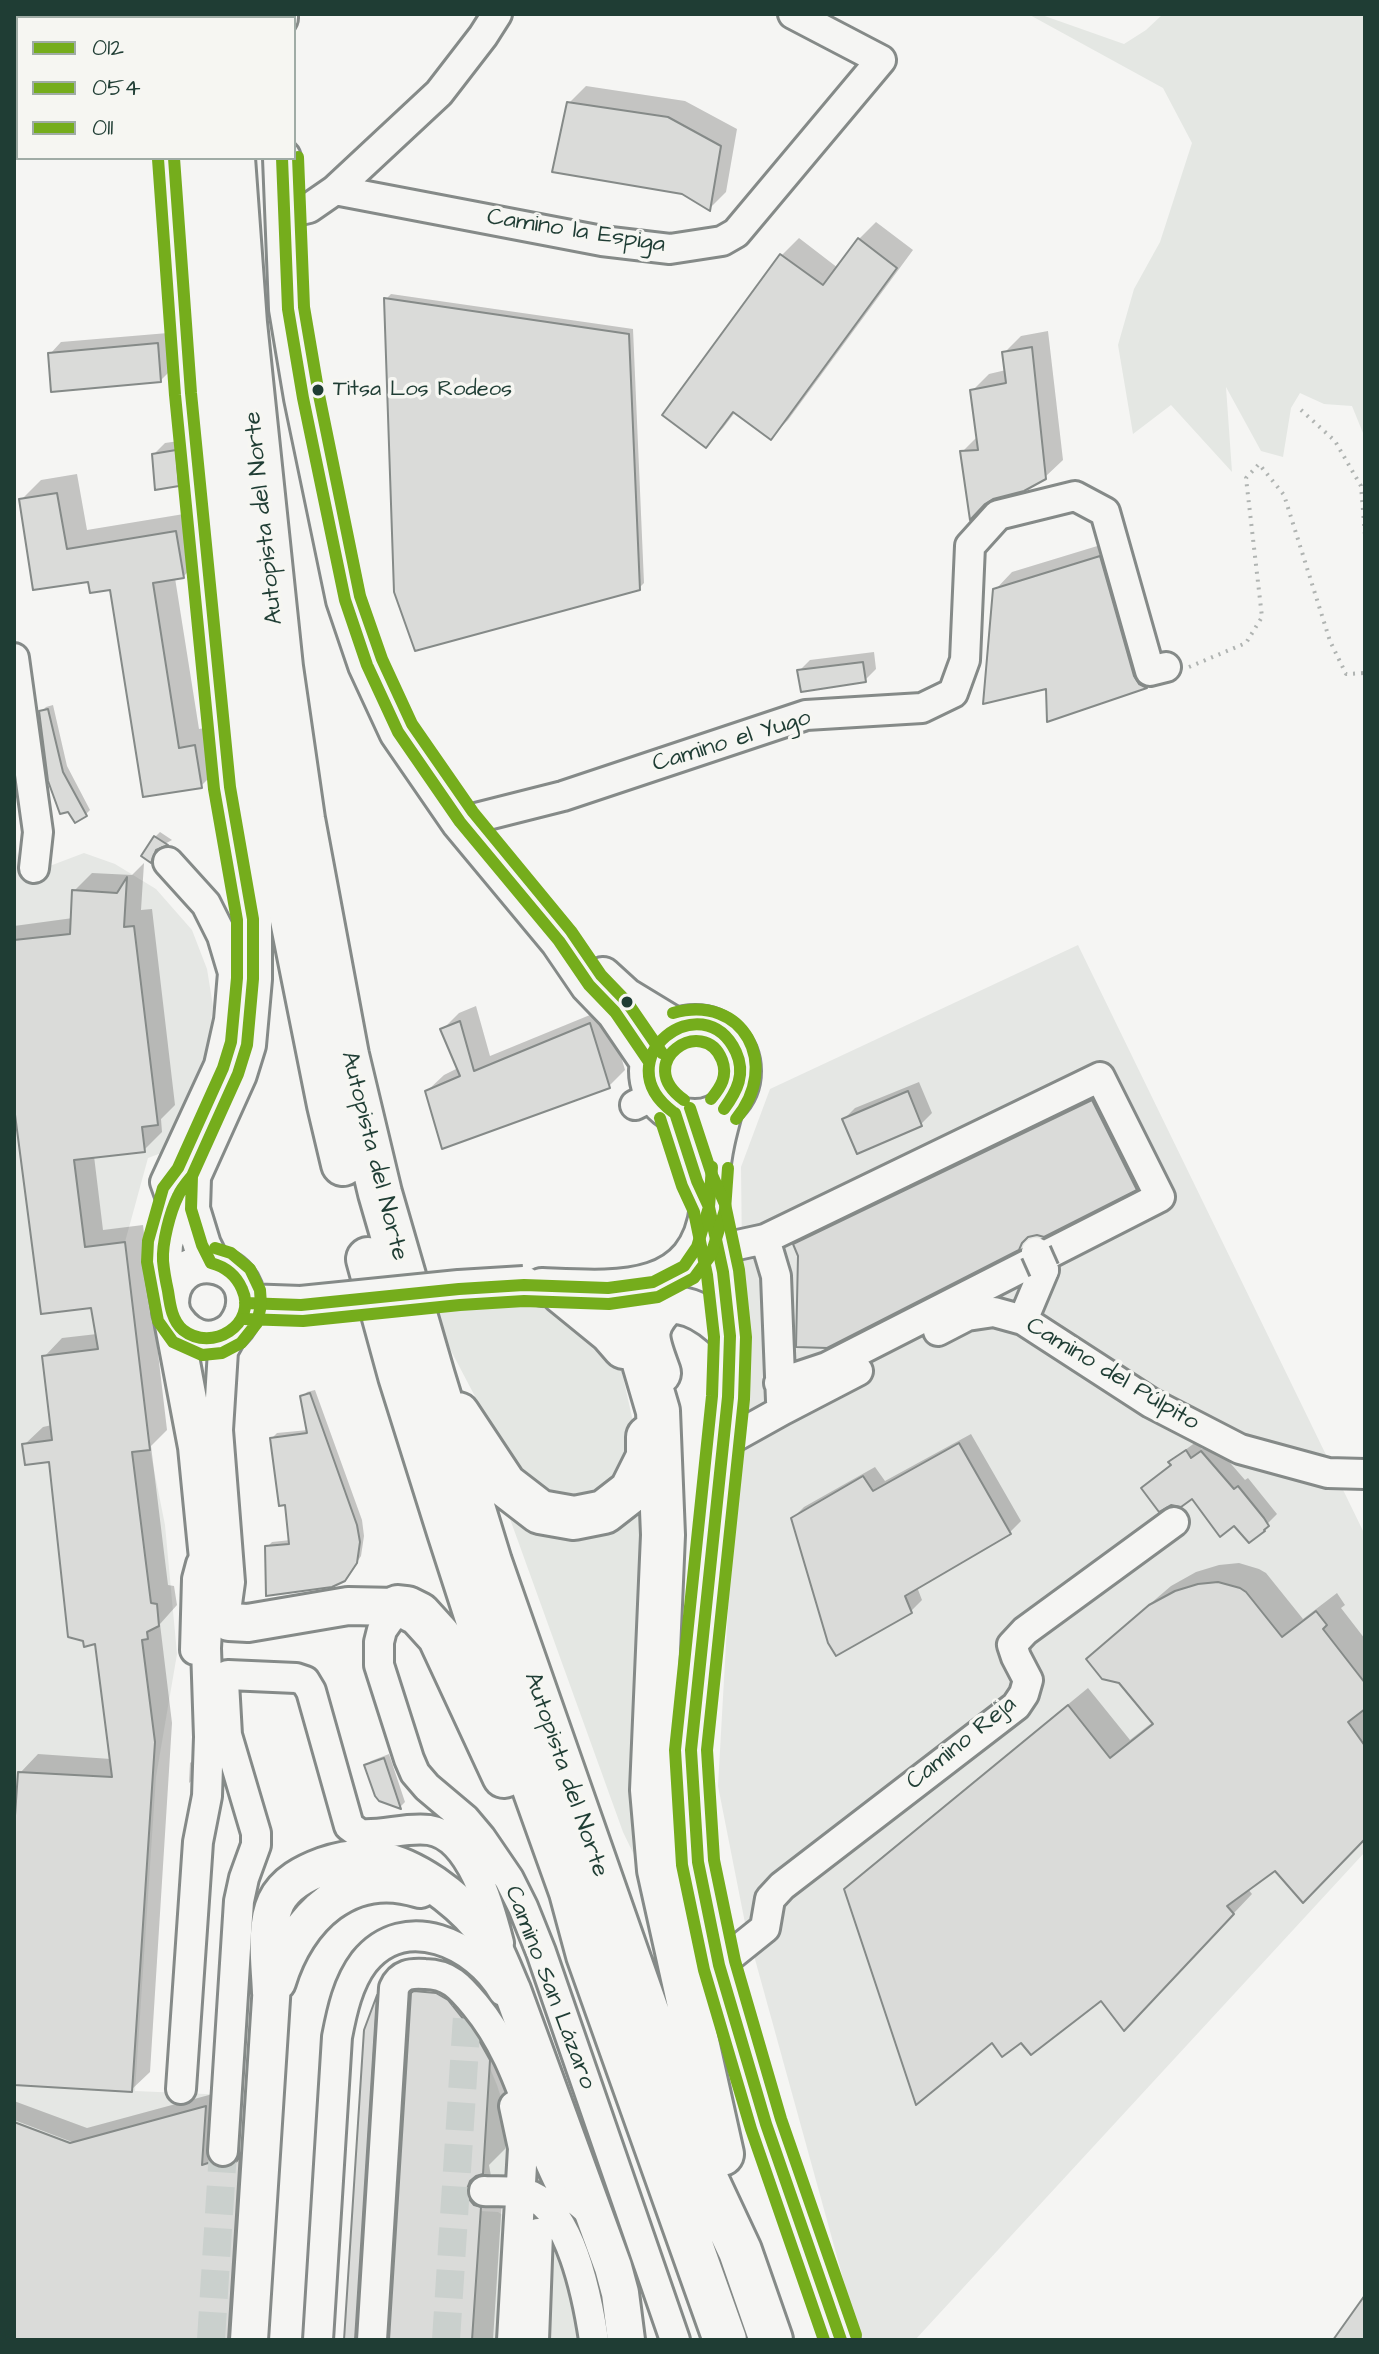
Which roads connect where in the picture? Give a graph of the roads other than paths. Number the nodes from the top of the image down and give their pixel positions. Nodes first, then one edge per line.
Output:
1 (497, 14) edge
2 (793, 14) edge
3 (174, 160) edge
4 (202, 160) edge
5 (233, 160) edge
6 (282, 160) edge
7 (335, 190) junction
8 (283, 214) junction
9 (14, 658) edge
10 (1166, 667) road end
11 (460, 822) junction
12 (26, 834) edge
13 (168, 862) dead end
14 (34, 868) dead end
15 (559, 941) junction
16 (677, 1028) junction
17 (653, 1094) junction
18 (724, 1109) junction
19 (183, 1192) junction
20 (709, 1207) junction
21 (765, 1239) junction
22 (721, 1260) junction
23 (1040, 1261) dead end
24 (211, 1263) junction
25 (566, 1292) junction
26 (667, 1302) junction
27 (171, 1308) junction
28 (241, 1315) junction
29 (1023, 1320) junction
30 (730, 1336) junction
31 (433, 1376) junction
32 (728, 1397) junction
33 (781, 1401) junction
34 (722, 1444) junction
35 (1365, 1474) edge
36 (1174, 1522) dead end
37 (663, 1535) junction
38 (207, 1541) junction
39 (398, 1607) junction
40 (336, 1608) junction
41 (221, 1615) junction
42 (379, 1665) junction
43 (218, 1736) junction
44 (198, 1842) junction
45 (588, 1955) junction
46 (719, 1965) junction
47 (512, 1990) junction
48 (466, 1996) dead end
49 (535, 2052) junction
50 (181, 2089) dead end
51 (223, 2151) tunnel mouth
52 (521, 2193) junction
53 (600, 2228) junction
54 (534, 2232) junction
55 (740, 2251) junction
56 (249, 2340) edge
57 (318, 2340) edge
58 (372, 2340) edge
59 (512, 2340) edge
60 (534, 2340) edge
61 (594, 2340) edge
62 (607, 2340) edge
63 (626, 2340) edge
64 (675, 2340) edge
65 (725, 2340) edge
66 (771, 2340) edge
67 (841, 2340) edge

1 - 7 street
2 - 7 street, Camino la Espiga
3 - 19 main road
4 - 45 highway, Autopista del Norte
5 - 31 highway, Autopista del Norte
6 - 8 main road
7 - 8 street
8 - 11 main road
9 - 12 street
10 - 11 street, Camino el Yugo
11 - 15 main road
12 - 14 street
13 - 19 street
15 - 16 main road
15 - 17 main road
16 - 17 main road
16 - 18 main road
17 - 18 main road
17 - 20 main road
18 - 20 main road
19 - 24 main road
19 - 27 main road
20 - 22 main road
20 - 25 main road
21 - 22 street
21 - 33 street
21 - 33 street
22 - 26 main road
22 - 30 main road
23 - 29 street
24 - 27 main road
24 - 28 main road
25 - 26 main road
25 - 28 main road, bridge
25 - 31 highway
25 - 37 highway
26 - 30 main road
26 - 37 highway
27 - 28 main road
27 - 38 main road
28 - 41 street
29 - 33 street, Camino del Púlpito
29 - 35 street, Camino del Púlpito
30 - 32 main road
31 - 55 highway, Autopista del Norte
32 - 33 street
32 - 34 main road
33 - 34 street, Camino del Púlpito
34 - 46 main road
36 - 46 street, Camino Reja
37 - 55 highway
38 - 41 main road
38 - 44 street
39 - 40 main road
39 - 42 street, Camino San Lázaro
39 - 45 highway
40 - 41 main road
40 - 42 street, Camino San Lázaro
41 - 43 street
42 - 64 street, Camino San Lázaro
43 - 44 street
43 - 47 street
43 - 51 street
44 - 50 street
45 - 65 highway, Autopista del Norte
46 - 67 main road
47 - 49 main road
47 - 56 main road
48 - 52 street
49 - 53 main road
49 - 57 street
52 - 54 street
52 - 54 street
52 - 54 street
53 - 58 street
53 - 63 main road
54 - 59 street
54 - 60 street
54 - 61 street
54 - 62 street
55 - 66 highway, Autopista del Norte

